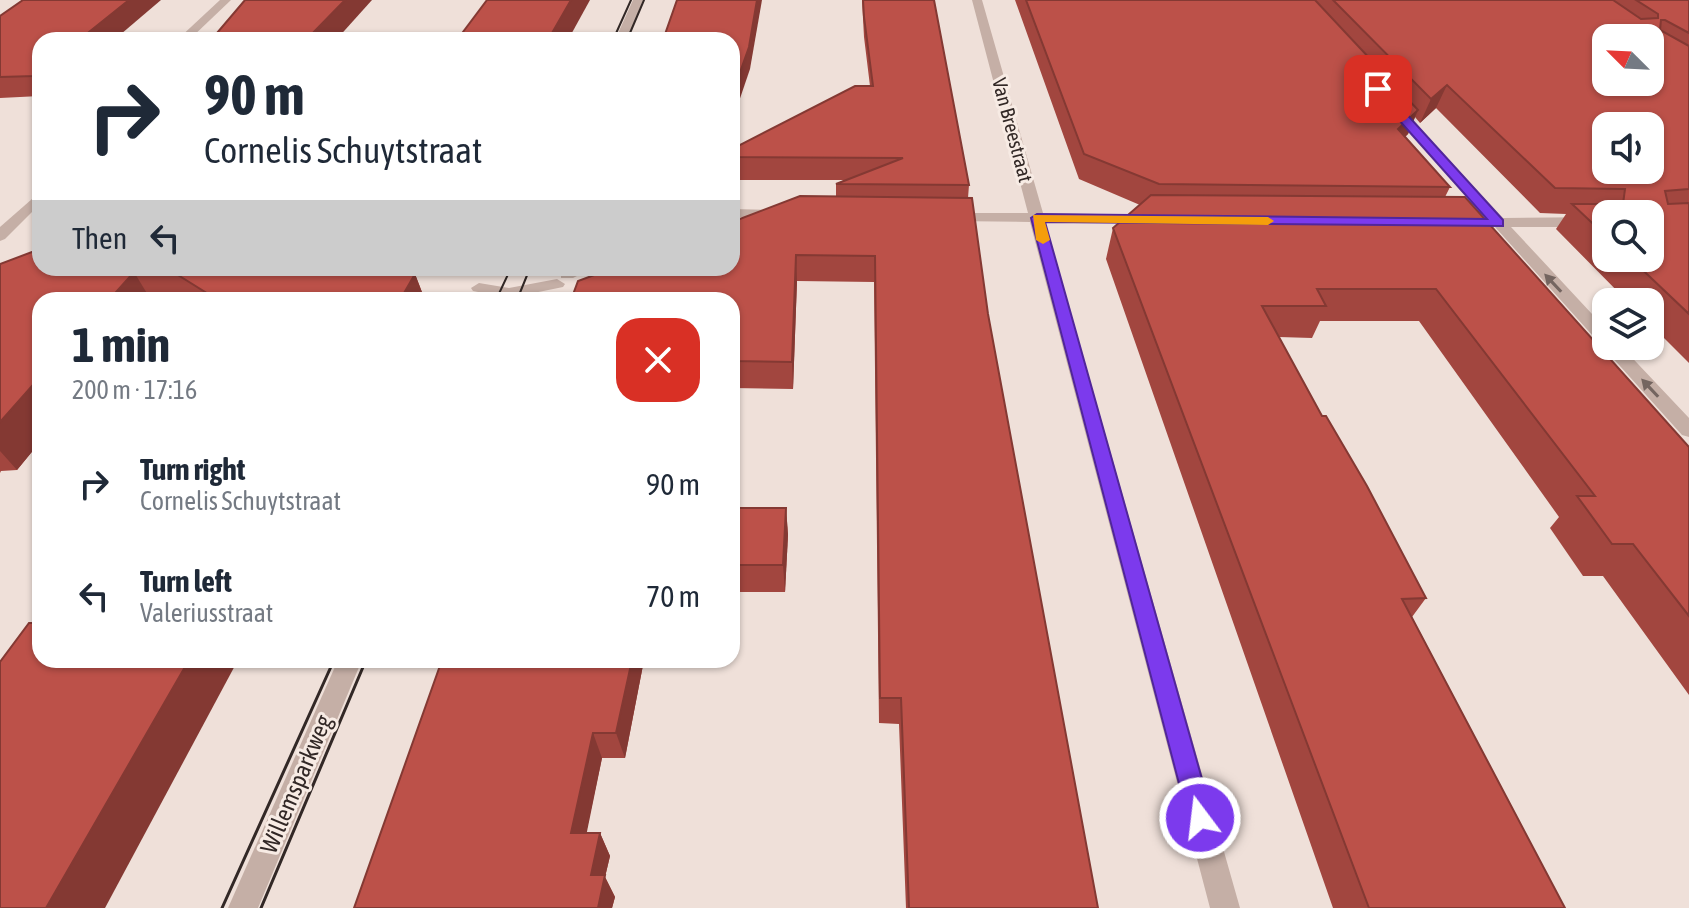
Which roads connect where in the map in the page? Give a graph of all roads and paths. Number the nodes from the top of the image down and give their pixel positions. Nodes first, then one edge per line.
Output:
1 (226, 0) edge
2 (638, 0) edge
3 (977, 0) edge
4 (192, 32) edge
5 (624, 32) edge
6 (1382, 94) edge
7 (32, 205) edge
8 (740, 213) edge
9 (793, 214) edge
10 (22, 216) junction
11 (32, 216) edge
12 (930, 216) edge
13 (1037, 218) junction
14 (1165, 220) edge
15 (1592, 222) edge
16 (1451, 223) edge
17 (1498, 223) junction
18 (0, 236) edge
19 (565, 276) edge
20 (512, 292) edge
21 (549, 292) edge
22 (1592, 325) edge
23 (1624, 360) edge
24 (1689, 430) edge
25 (347, 668) edge
26 (243, 908) edge
27 (1225, 908) edge

1 - 4 street
2 - 5 street
3 - 13 street, Van Breestraat
6 - 17 street
7 - 10 street
8 - 9 street
10 - 11 street
10 - 18 street
12 - 13 street
13 - 14 street
13 - 27 street, Van Breestraat
15 - 17 street
16 - 17 street
22 -> 17 street
19 - 20 street
19 - 21 street
24 -> 23 street
25 - 26 street, Willemsparkweg

